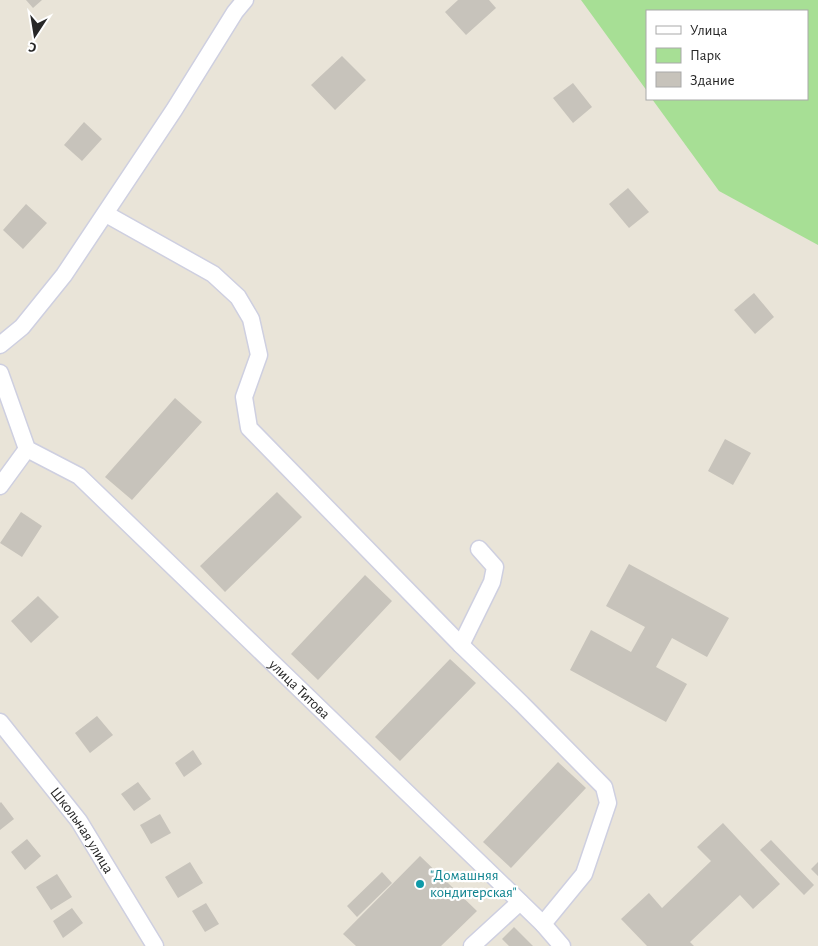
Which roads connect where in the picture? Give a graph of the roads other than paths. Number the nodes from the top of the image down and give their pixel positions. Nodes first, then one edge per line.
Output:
1 (245, 0) edge
2 (106, 214) junction
3 (0, 345) edge
4 (0, 373) edge
5 (27, 449) junction
6 (0, 486) edge
7 (479, 549) dead end
8 (461, 645) junction
9 (0, 722) edge
10 (520, 902) junction
11 (543, 924) junction
12 (155, 946) edge
13 (472, 946) edge
14 (562, 946) edge

1 - 2 street
2 - 3 street
2 - 8 street
4 - 5 street
5 - 6 street
5 - 10 street, улица Титова
7 - 8 street
8 - 11 street
9 - 12 street, Школьная улица
10 - 11 street, улица Титова
10 - 13 street
11 - 14 street, улица Титова

